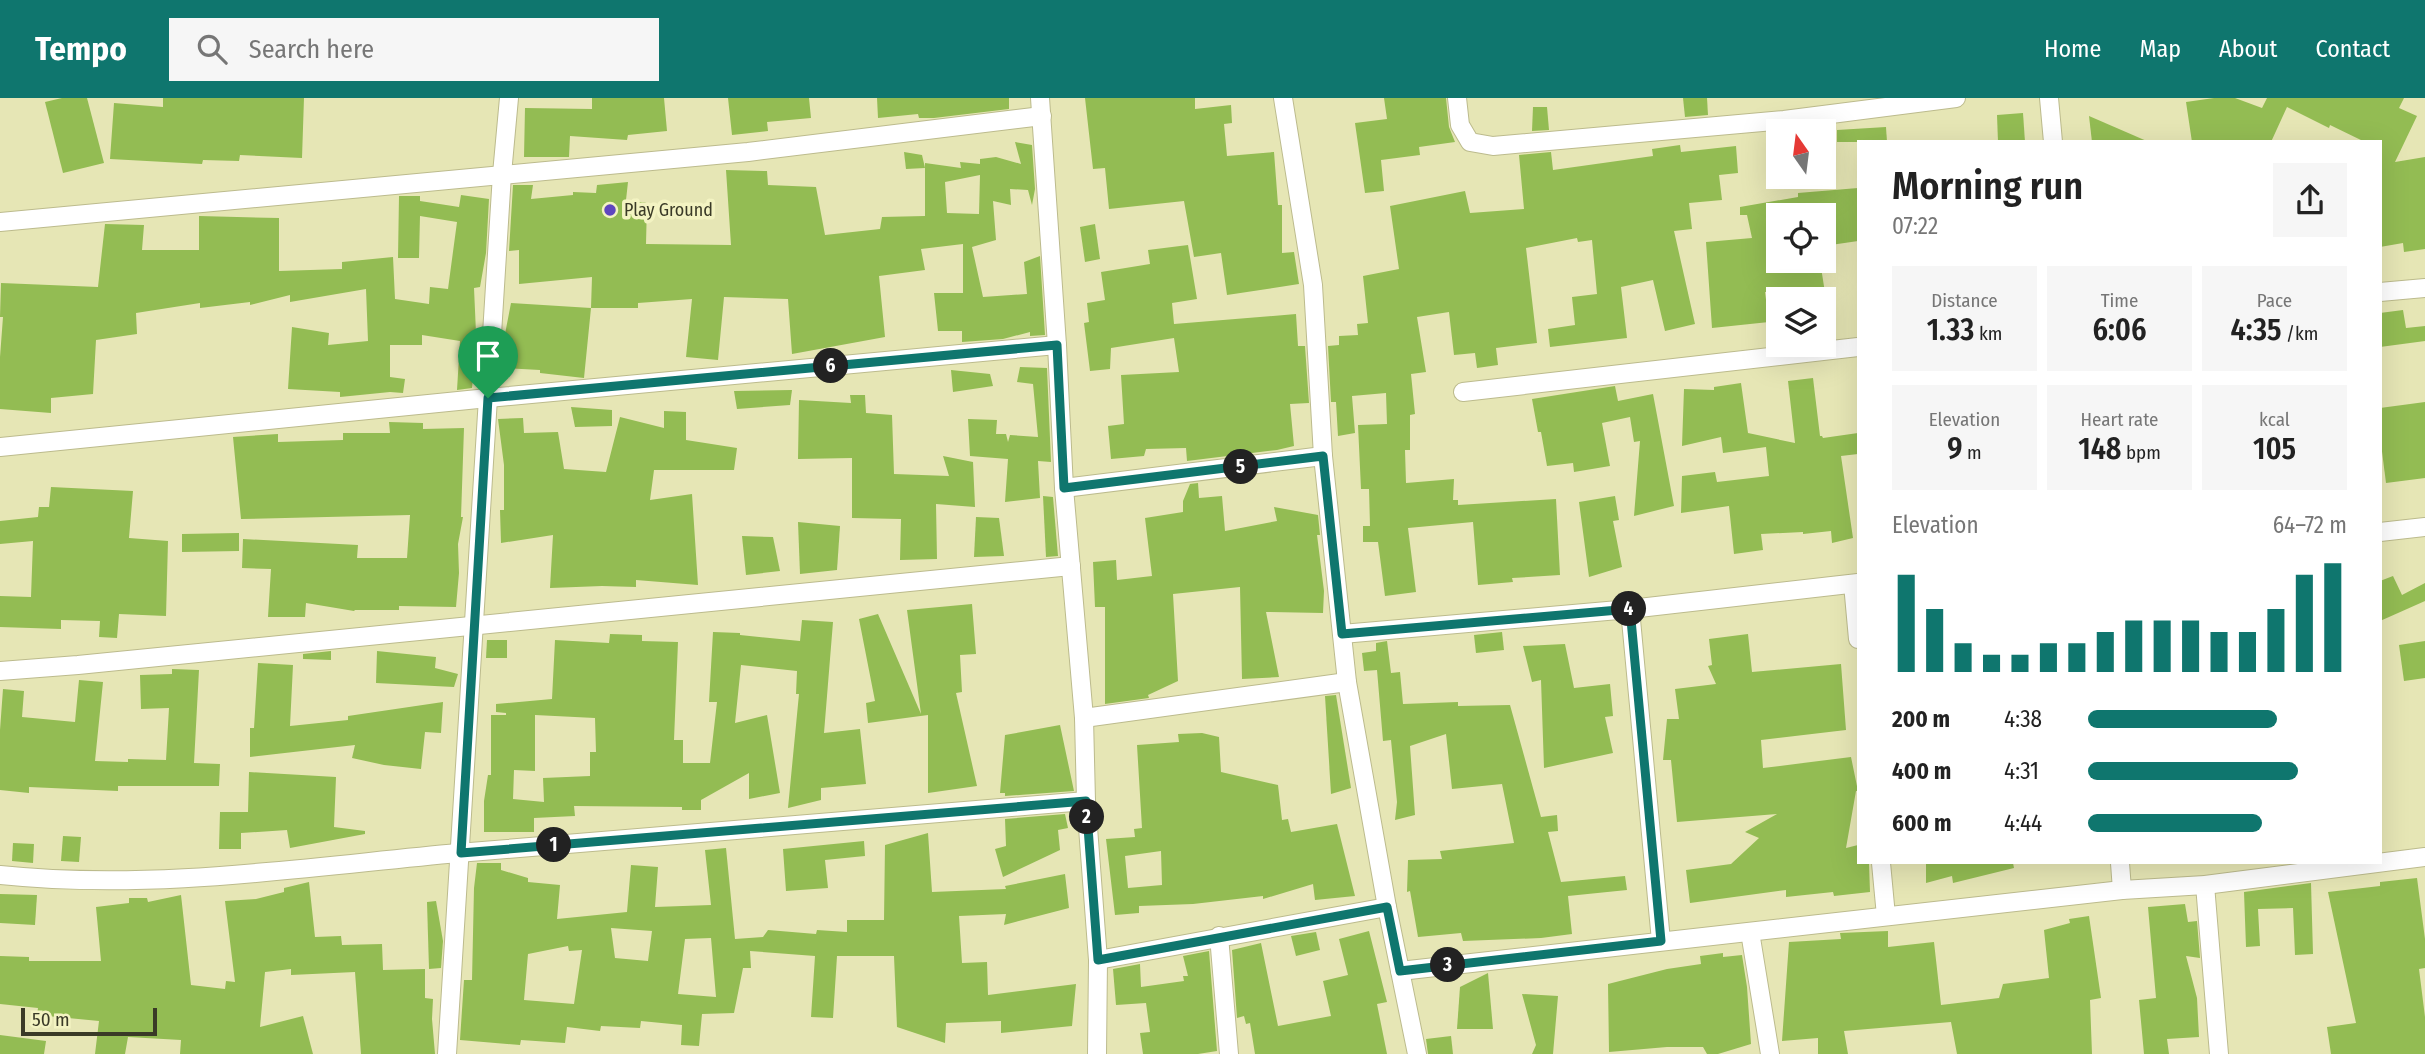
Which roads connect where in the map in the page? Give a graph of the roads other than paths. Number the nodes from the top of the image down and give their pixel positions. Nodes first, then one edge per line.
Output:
1 (509, 98) edge
2 (1040, 98) edge
3 (1283, 98) edge
4 (1457, 98) edge
5 (1956, 98) edge
6 (2049, 98) edge
7 (1042, 116) junction
8 (2053, 140) edge
9 (502, 174) junction
10 (0, 222) edge
11 (2425, 288) edge
12 (2382, 292) edge
13 (1057, 345) junction
14 (1857, 347) edge
15 (1463, 392) dead end
16 (488, 398) junction
17 (0, 447) edge
18 (1323, 456) junction
19 (1064, 488) junction
20 (2425, 527) edge
21 (2382, 532) edge
22 (1071, 566) junction
23 (1856, 584) edge
24 (1630, 609) junction
25 (1857, 612) edge
26 (474, 626) junction
27 (1342, 634) junction
28 (0, 671) edge
29 (1347, 682) junction
30 (1084, 718) junction
31 (1086, 801) junction
32 (461, 853) junction
33 (2425, 857) edge
34 (2382, 862) edge
35 (1881, 864) edge
36 (2120, 864) edge
37 (2370, 864) edge
38 (0, 875) edge
39 (2205, 885) junction
40 (2122, 890) junction
41 (1387, 907) junction
42 (1886, 916) junction
43 (1750, 932) junction
44 (1219, 936) junction
45 (1661, 941) junction
46 (1098, 960) junction
47 (1400, 971) junction
48 (447, 1054) edge
49 (1097, 1054) edge
50 (1229, 1054) edge
51 (1417, 1054) edge
52 (1770, 1054) edge
53 (2219, 1054) edge

1 - 9 street
2 - 7 street
3 - 18 street
4 - 5 street
6 - 8 street
7 - 9 street
7 - 13 street
9 - 10 street
9 - 16 street
11 - 12 street
13 - 16 street
13 - 19 street
14 - 15 street
16 - 17 street
16 - 26 street
18 - 19 street
18 - 27 street
19 - 22 street
20 - 21 street
22 - 26 street
22 - 30 street
23 - 24 street
23 - 25 street
24 - 27 street
24 - 45 street
26 - 28 street
26 - 32 street
27 - 29 street
29 - 30 street
29 - 41 street
30 - 31 street
31 - 32 street
31 - 46 street
32 - 38 street
32 - 48 street
33 - 34 street
35 - 42 street
36 - 40 street
37 - 39 street
39 - 40 street
39 - 53 street
40 - 42 street
41 - 44 street
41 - 47 street
42 - 43 street
43 - 45 street
43 - 52 street
44 - 46 street
44 - 50 street
45 - 47 street
46 - 49 street
47 - 51 street

